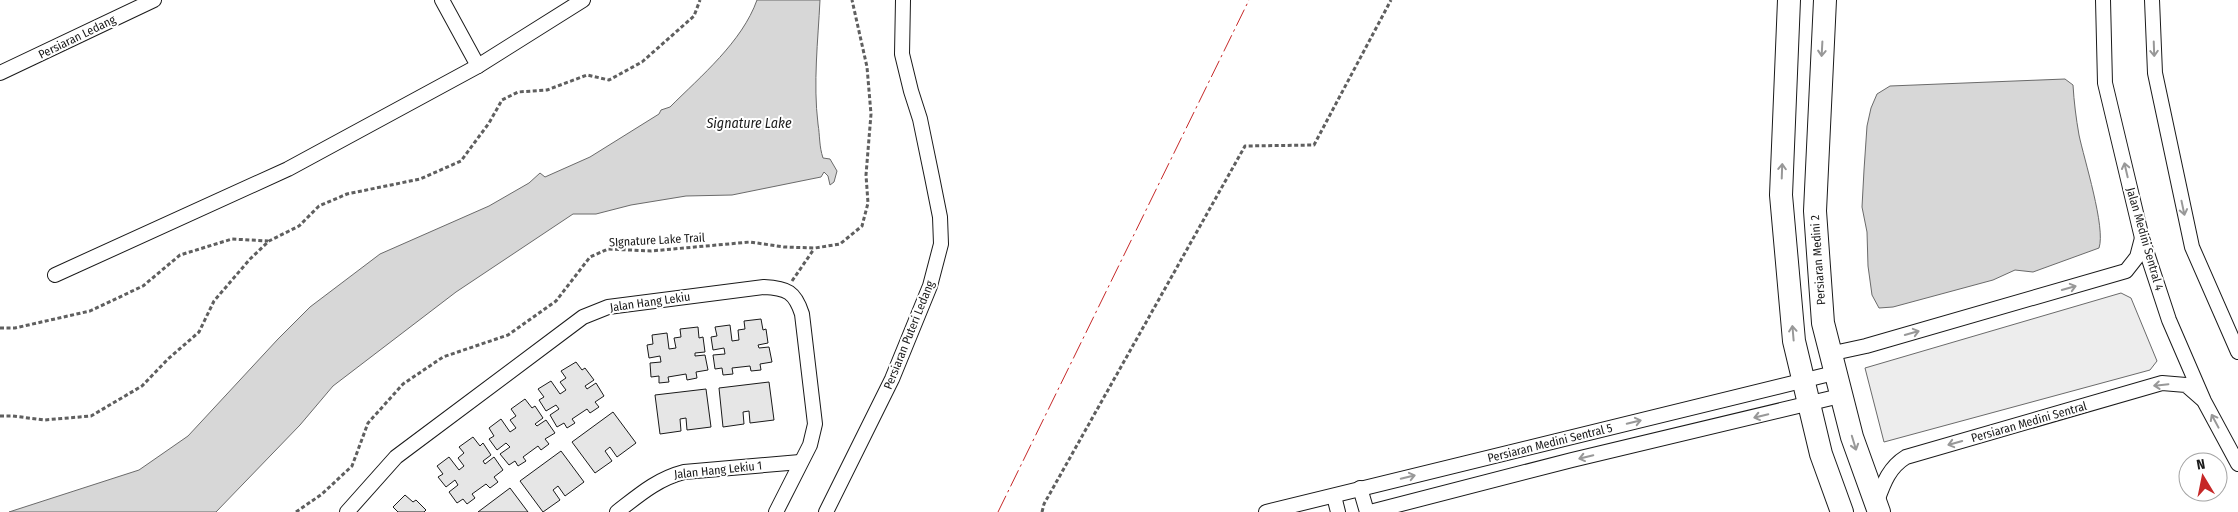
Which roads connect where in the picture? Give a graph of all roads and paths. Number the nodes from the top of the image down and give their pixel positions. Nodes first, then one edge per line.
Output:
1 (154, 0) edge
2 (442, 0) edge
3 (583, 0) edge
4 (700, 0) edge
5 (852, 0) edge
6 (903, 0) edge
7 (1391, 0) edge
8 (1790, 0) edge
9 (1825, 0) edge
10 (2103, 0) edge
11 (2152, 0) edge
12 (478, 66) junction
13 (0, 73) edge
14 (2142, 238) junction
15 (269, 241) junction
16 (815, 248) junction
17 (55, 275) dead end
18 (785, 290) junction
19 (0, 328) edge
20 (2238, 352) edge
21 (1832, 363) junction
22 (1803, 381) junction
23 (1840, 396) junction
24 (2204, 401) junction
25 (1808, 405) junction
26 (0, 416) edge
27 (800, 462) junction
28 (2238, 464) edge
29 (1360, 488) junction
30 (1334, 496) junction
31 (1877, 509) edge
32 (296, 512) edge
33 (347, 512) edge
34 (617, 512) edge
35 (776, 512) edge
36 (826, 512) edge
37 (1042, 512) edge
38 (1266, 512) edge
39 (1338, 512) edge
40 (1368, 512) edge
41 (1842, 512) edge

1 - 13 street, Persiaran Ledang
2 - 12 street
3 - 12 street
4 - 15 path
5 - 16 path, SIgnature Lake Trail
6 - 36 street, Persiaran Puteri Ledang
7 - 37 path
22 -> 8 main road
9 -> 21 main road, Persiaran Medini 2
14 -> 10 street, Jalan Medini Sentral 4
11 -> 20 street
12 - 17 street
21 -> 14 street, Persiaran Medini Sentral 5
14 - 24 street, Jalan Medini Sentral 4
15 - 19 path
15 - 26 path
16 - 18 path
16 - 32 path, SIgnature Lake Trail
18 - 27 street
18 - 33 street, Jalan Hang Lekiu
21 - 22 street, Persiaran Medini Sentral 5
21 - 23 main road, Persiaran Medini 2
22 - 25 main road
29 -> 22 street, Persiaran Medini Sentral 5
23 - 25 street, Persiaran Medini Sentral 5
23 -> 31 main road, Persiaran Medini 2
28 -> 24 street, Jalan Medini Sentral 4
24 -> 31 street, Persiaran Medini Sentral
25 -> 40 street, Persiaran Medini Sentral 5
25 - 41 main road
27 - 34 street, Jalan Hang Lekiu 1
27 - 35 street
29 - 30 street, Persiaran Medini Sentral 5
29 - 40 street
30 - 38 street, Persiaran Medini Sentral 5
30 - 39 street

